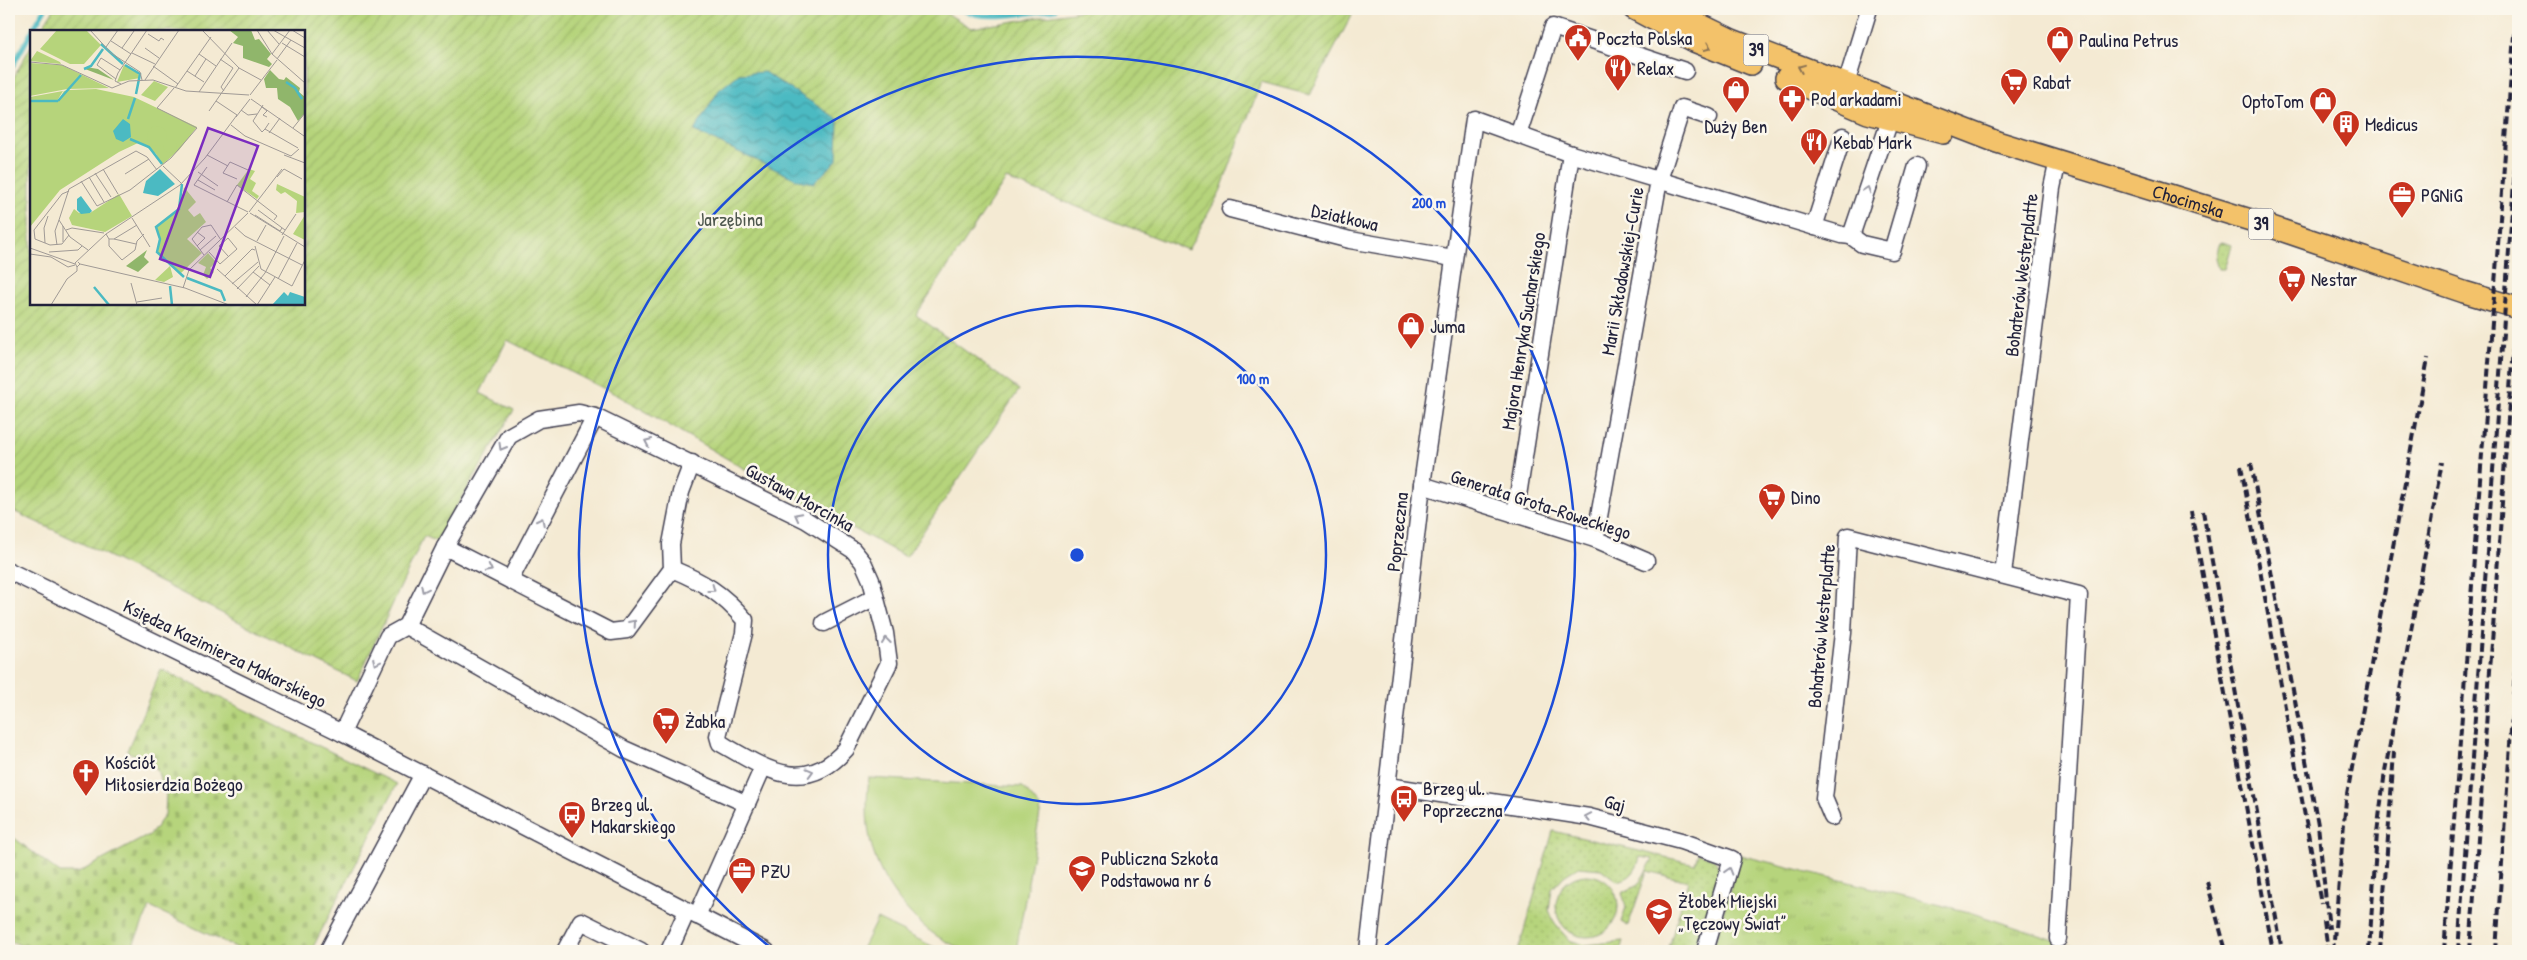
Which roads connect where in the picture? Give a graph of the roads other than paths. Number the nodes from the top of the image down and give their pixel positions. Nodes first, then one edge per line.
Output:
1 (1634, 9) edge
2 (1668, 9) edge
3 (1869, 9) edge
4 (1685, 71) dead end
5 (1843, 93) junction
6 (1709, 117) dead end
7 (1890, 120) junction
8 (1518, 135) junction
9 (1843, 136) dead end
10 (1997, 142) junction
11 (1571, 154) junction
12 (2058, 160) junction
13 (1917, 166) dead end
14 (1659, 180) junction
15 (1230, 209) dead end
16 (1814, 227) junction
17 (1851, 236) junction
18 (1453, 258) junction
19 (2518, 308) edge
20 (595, 417) junction
21 (692, 462) junction
22 (1422, 485) junction
23 (1515, 515) junction
24 (1596, 539) junction
25 (445, 547) junction
26 (1646, 561) dead end
27 (672, 569) junction
28 (9, 570) edge
29 (2003, 574) junction
30 (510, 580) junction
31 (875, 597) junction
32 (824, 623) dead end
33 (406, 626) junction
34 (342, 733) junction
35 (763, 767) junction
36 (423, 774) junction
37 (1388, 786) junction
38 (747, 804) junction
39 (1832, 817) dead end
40 (692, 913) junction
41 (2058, 939) dead end
42 (328, 951) edge
43 (565, 951) edge
44 (641, 951) edge
45 (669, 951) edge
46 (766, 951) edge
47 (1368, 951) edge
48 (1705, 951) edge

1 -> 5 main road, Chocimska / 39
5 -> 2 main road, Chocimska / 39
3 - 5 street
4 - 8 street
5 - 7 main road, Chocimska / 39
5 - 10 main road, Chocimska / 39
6 - 14 street
7 - 10 main road, Chocimska / 39
17 -> 7 street
8 - 11 street
8 - 18 street, Poprzeczna
9 - 16 street
10 - 12 main road, Chocimska / 39
11 - 14 street
11 - 23 street, Majora Henryka Sucharskiego
12 - 19 main road, Chocimska / 39
12 - 29 street, Bohaterów Westerplatte
13 - 17 street, Marii Skłodowskiej-Curie
14 - 16 street, Marii Skłodowskiej-Curie
14 - 24 street, Marii Skłodowskiej-Curie
15 - 18 street, Działkowa
16 - 17 street, Marii Skłodowskiej-Curie
18 - 22 street, Poprzeczna
21 -> 20 street, Gustawa Morcinka
20 -> 25 street, Gustawa Morcinka
30 -> 20 street
21 - 27 street
31 -> 21 street, Gustawa Morcinka
22 - 23 street, Generała Grota-Roweckiego
22 - 37 street, Poprzeczna
23 - 24 street, Generała Grota-Roweckiego
24 - 26 street, Generała Grota-Roweckiego
25 -> 30 street
25 -> 33 street, Gustawa Morcinka
30 -> 27 street
27 -> 35 street, Gustawa Morcinka
28 - 34 street, Księdza Kazimierza Makarskiego
29 - 39 street, Bohaterów Westerplatte
29 - 41 street, Bohaterów Westerplatte
31 - 32 street
35 -> 31 street, Gustawa Morcinka
33 -> 34 street, Gustawa Morcinka
33 - 38 street
34 - 36 street, Księdza Kazimierza Makarskiego
35 - 38 street
36 - 40 street, Księdza Kazimierza Makarskiego
36 - 42 street
37 - 47 street, Poprzeczna
48 -> 37 street, Gaj
38 - 40 street
40 - 45 street
40 - 46 street, Księdza Kazimierza Makarskiego
43 - 44 street

